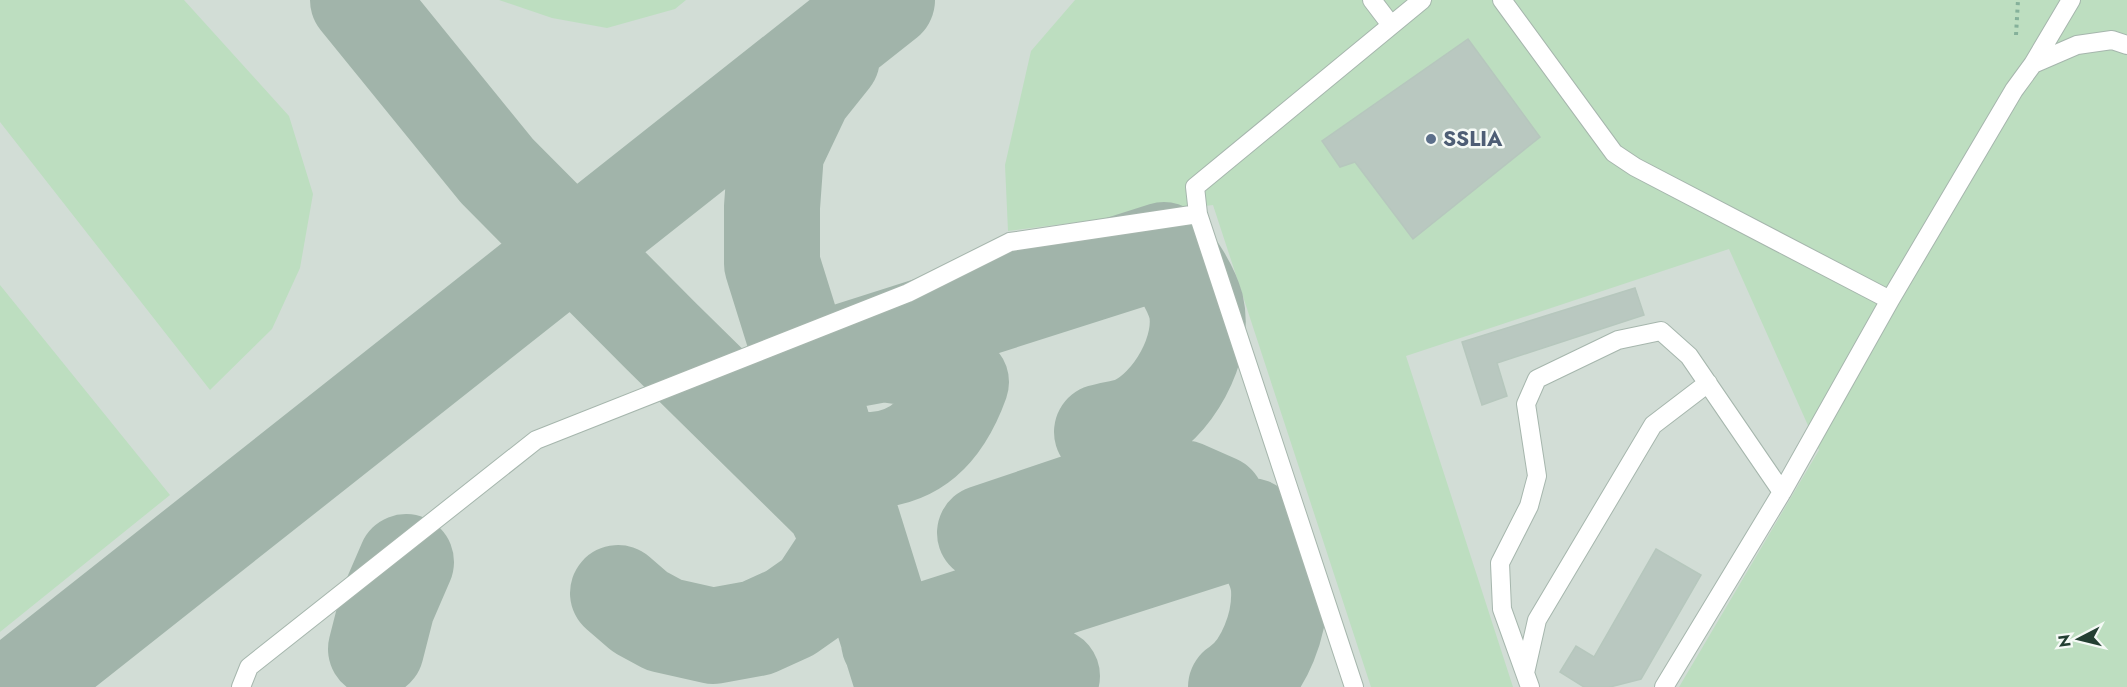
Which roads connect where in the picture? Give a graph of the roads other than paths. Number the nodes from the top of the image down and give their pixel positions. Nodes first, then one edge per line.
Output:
1 (1372, 0) edge
2 (1422, 0) edge
3 (1502, 0) edge
4 (2071, 0) edge
5 (1391, 25) junction
6 (2127, 45) edge
7 (2033, 64) junction
8 (1198, 214) junction
9 (1890, 300) junction
10 (1708, 383) junction
11 (1782, 492) junction
12 (1528, 680) edge
13 (241, 687) edge
14 (1354, 687) edge
15 (1664, 687) edge

1 - 5 lane
2 - 5 lane
3 - 9 lane
4 - 7 lane
5 - 8 lane
6 - 7 lane
7 - 9 lane
8 - 13 lane
8 - 14 lane
9 - 11 lane
10 - 11 lane
10 - 12 lane
10 - 12 lane
11 - 15 lane

